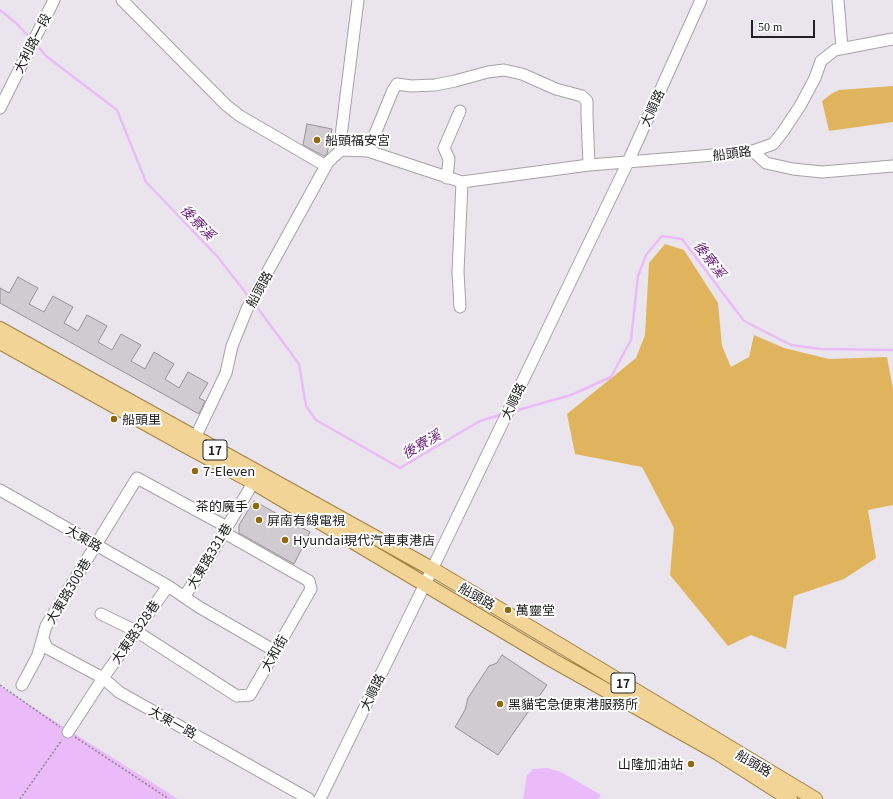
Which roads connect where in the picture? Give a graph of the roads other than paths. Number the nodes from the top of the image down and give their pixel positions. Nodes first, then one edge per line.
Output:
1 (54, 0) edge
2 (122, 0) edge
3 (358, 0) edge
4 (701, 0) edge
5 (838, 0) edge
6 (893, 39) edge
7 (842, 48) junction
8 (0, 108) edge
9 (460, 110) dead end
10 (341, 150) junction
11 (368, 151) junction
12 (753, 151) junction
13 (628, 162) junction
14 (589, 165) junction
15 (326, 166) junction
16 (893, 166) edge
17 (447, 178) junction
18 (462, 182) junction
19 (460, 307) dead end
20 (0, 329) edge
21 (0, 342) edge
22 (192, 443) junction
23 (137, 478) joint
24 (256, 478) junction
25 (0, 490) edge
26 (225, 530) junction
27 (96, 545) junction
28 (432, 569) junction
29 (425, 584) junction
30 (168, 586) junction
31 (184, 597) junction
32 (101, 614) dead end
33 (136, 631) junction
34 (43, 639) junction
35 (563, 647) junction
36 (275, 651) junction
37 (554, 661) junction
38 (103, 678) junction
39 (22, 685) dead end
40 (68, 732) road end
41 (720, 749) junction
42 (309, 799) edge
43 (320, 799) edge
44 (790, 799) edge
45 (814, 799) edge

1 - 8 street, 大利路一段
2 - 15 street
3 - 10 street
4 - 13 street, 大順路
5 - 7 street
6 - 7 street, 船頭路
7 - 12 street, 船頭路
9 - 17 street
10 - 11 street, 船頭路
10 - 15 street, 船頭路
11 - 14 street
11 - 17 street, 船頭路
12 - 13 street, 船頭路
12 - 16 street
13 - 14 street, 船頭路
13 - 28 street, 大順路
14 - 18 street, 船頭路
15 - 22 street, 船頭路
17 - 18 street, 船頭路
18 - 19 street
20 - 22 main road, 船頭路 / 17
21 - 22 main road, 船頭路 / 17
22 - 24 main road, 船頭路 / 17
23 - 26 street, 大和街
23 - 27 street, 大東路300巷
24 - 26 street, 大東路331巷
24 - 28 main road, 船頭路 / 17
24 - 29 main road, 船頭路 / 17
25 - 27 street, 大東路
26 - 31 street, 大東路331巷
26 - 36 street, 大和街
27 - 30 street, 大東路
27 - 34 street, 大東路300巷
28 - 29 street, 大順路
28 - 35 main road, 船頭路 / 17
29 - 37 main road, 船頭路 / 17
29 - 43 street, 大順路
30 - 31 street, 大東路
30 - 33 street, 大東路328巷
31 - 36 street, 大東路
32 - 33 street
33 - 36 street, 大和街
33 - 38 street, 大東路328巷
34 - 38 street, 大東一路
34 - 39 street, 大東路300巷
35 - 37 main road
35 - 41 main road, 船頭路 / 17
37 - 41 main road, 船頭路 / 17
38 - 40 street, 大東路328巷
38 - 42 street, 大東一路
41 - 44 main road, 船頭路 / 17
41 - 45 main road, 船頭路 / 17

